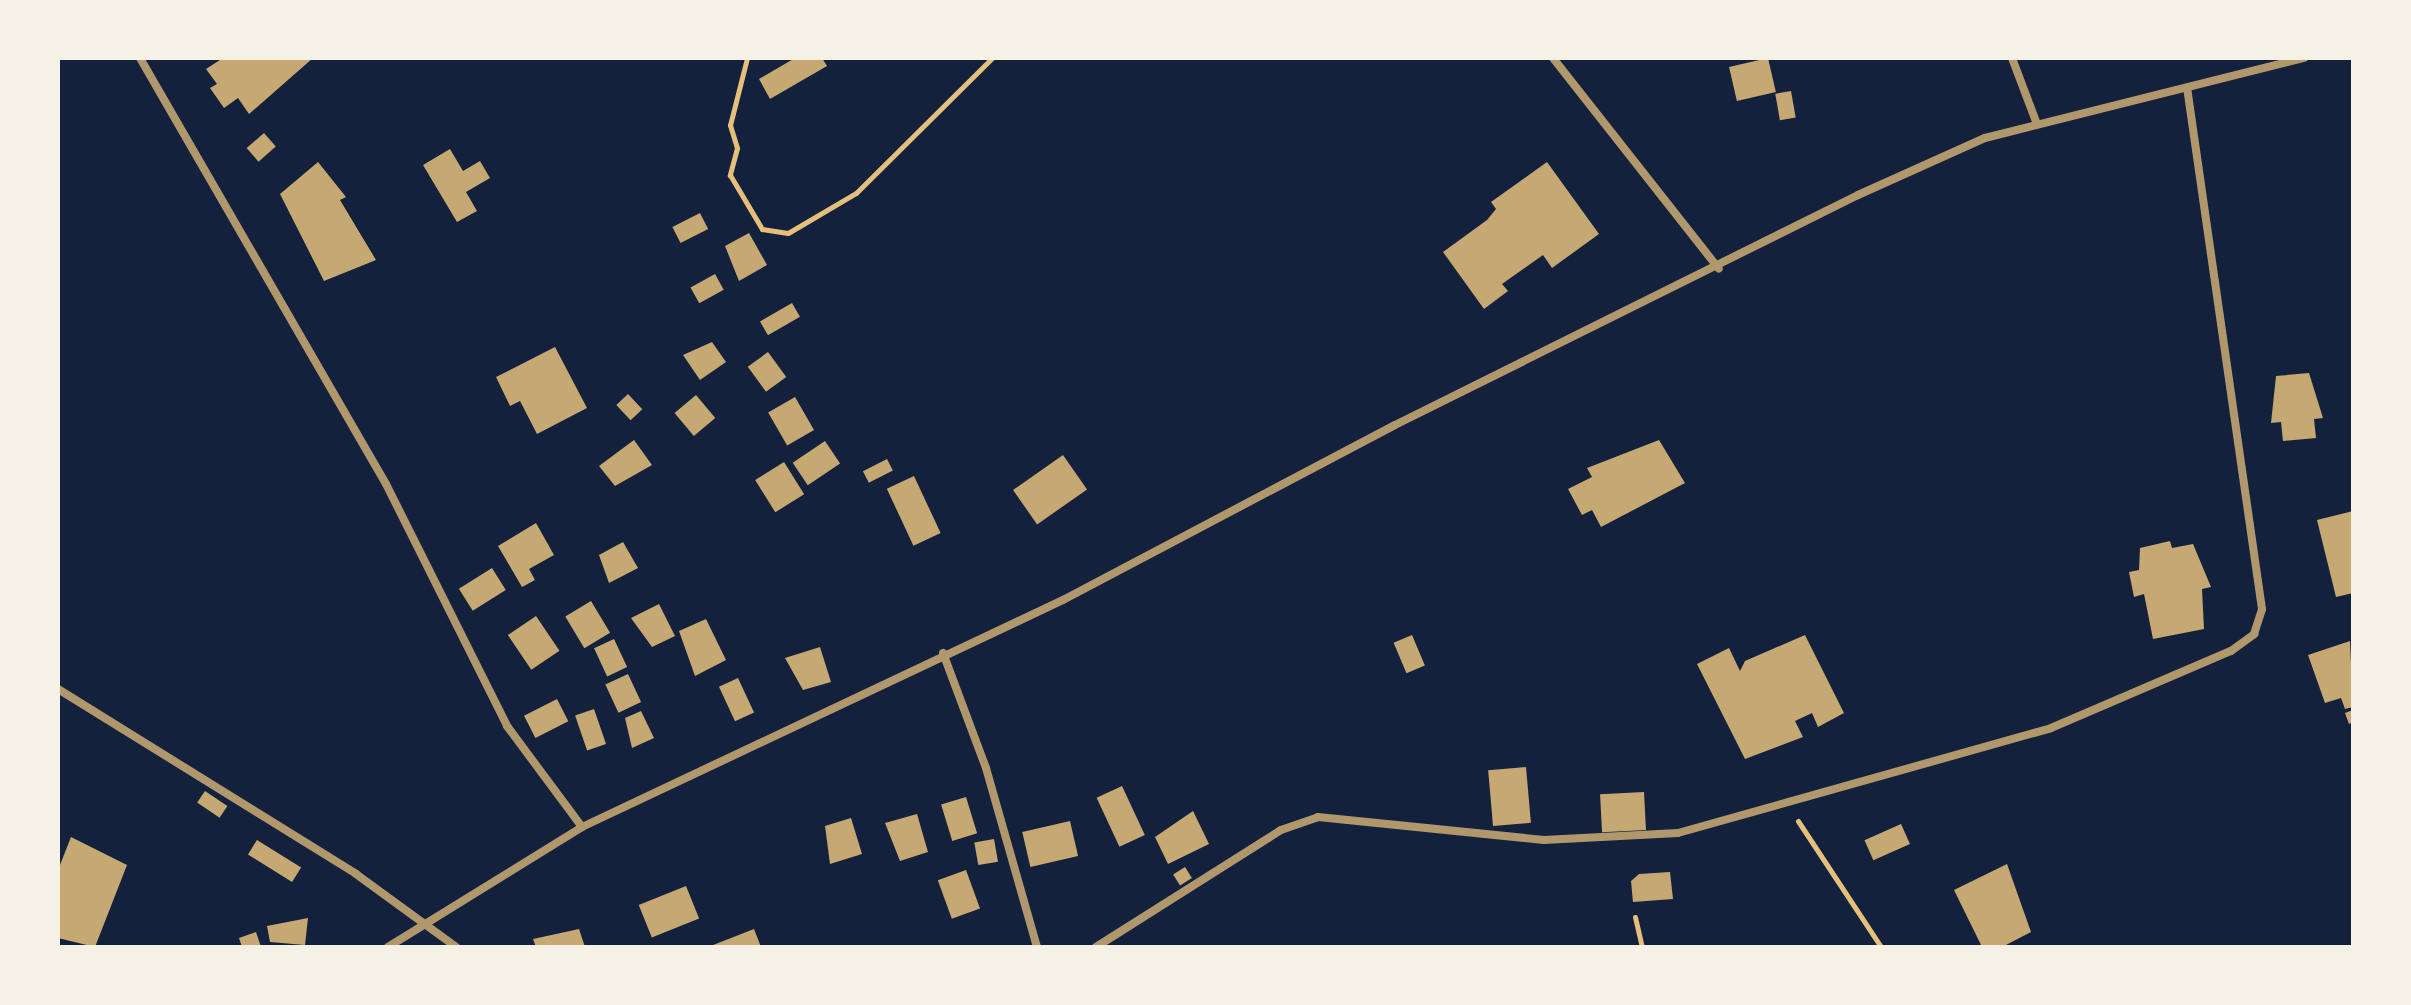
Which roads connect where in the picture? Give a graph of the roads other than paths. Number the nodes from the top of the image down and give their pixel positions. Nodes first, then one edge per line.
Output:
1 (140, 58) edge
2 (1553, 58) edge
3 (2012, 58) edge
4 (2304, 58) edge
5 (2187, 87) junction
6 (2037, 124) junction
7 (1719, 269) junction
8 (943, 653) junction
9 (58, 689) edge
10 (582, 827) junction
11 (429, 922) junction
12 (388, 947) edge
13 (456, 947) edge
14 (1037, 947) edge
15 (1096, 947) edge

1 - 10 street
2 - 7 street
3 - 6 street
4 - 5 street
5 - 6 street
5 - 15 street
6 - 7 street
7 - 8 street
8 - 10 street
8 - 14 street
9 - 11 street
10 - 11 street
11 - 12 street
11 - 13 street

